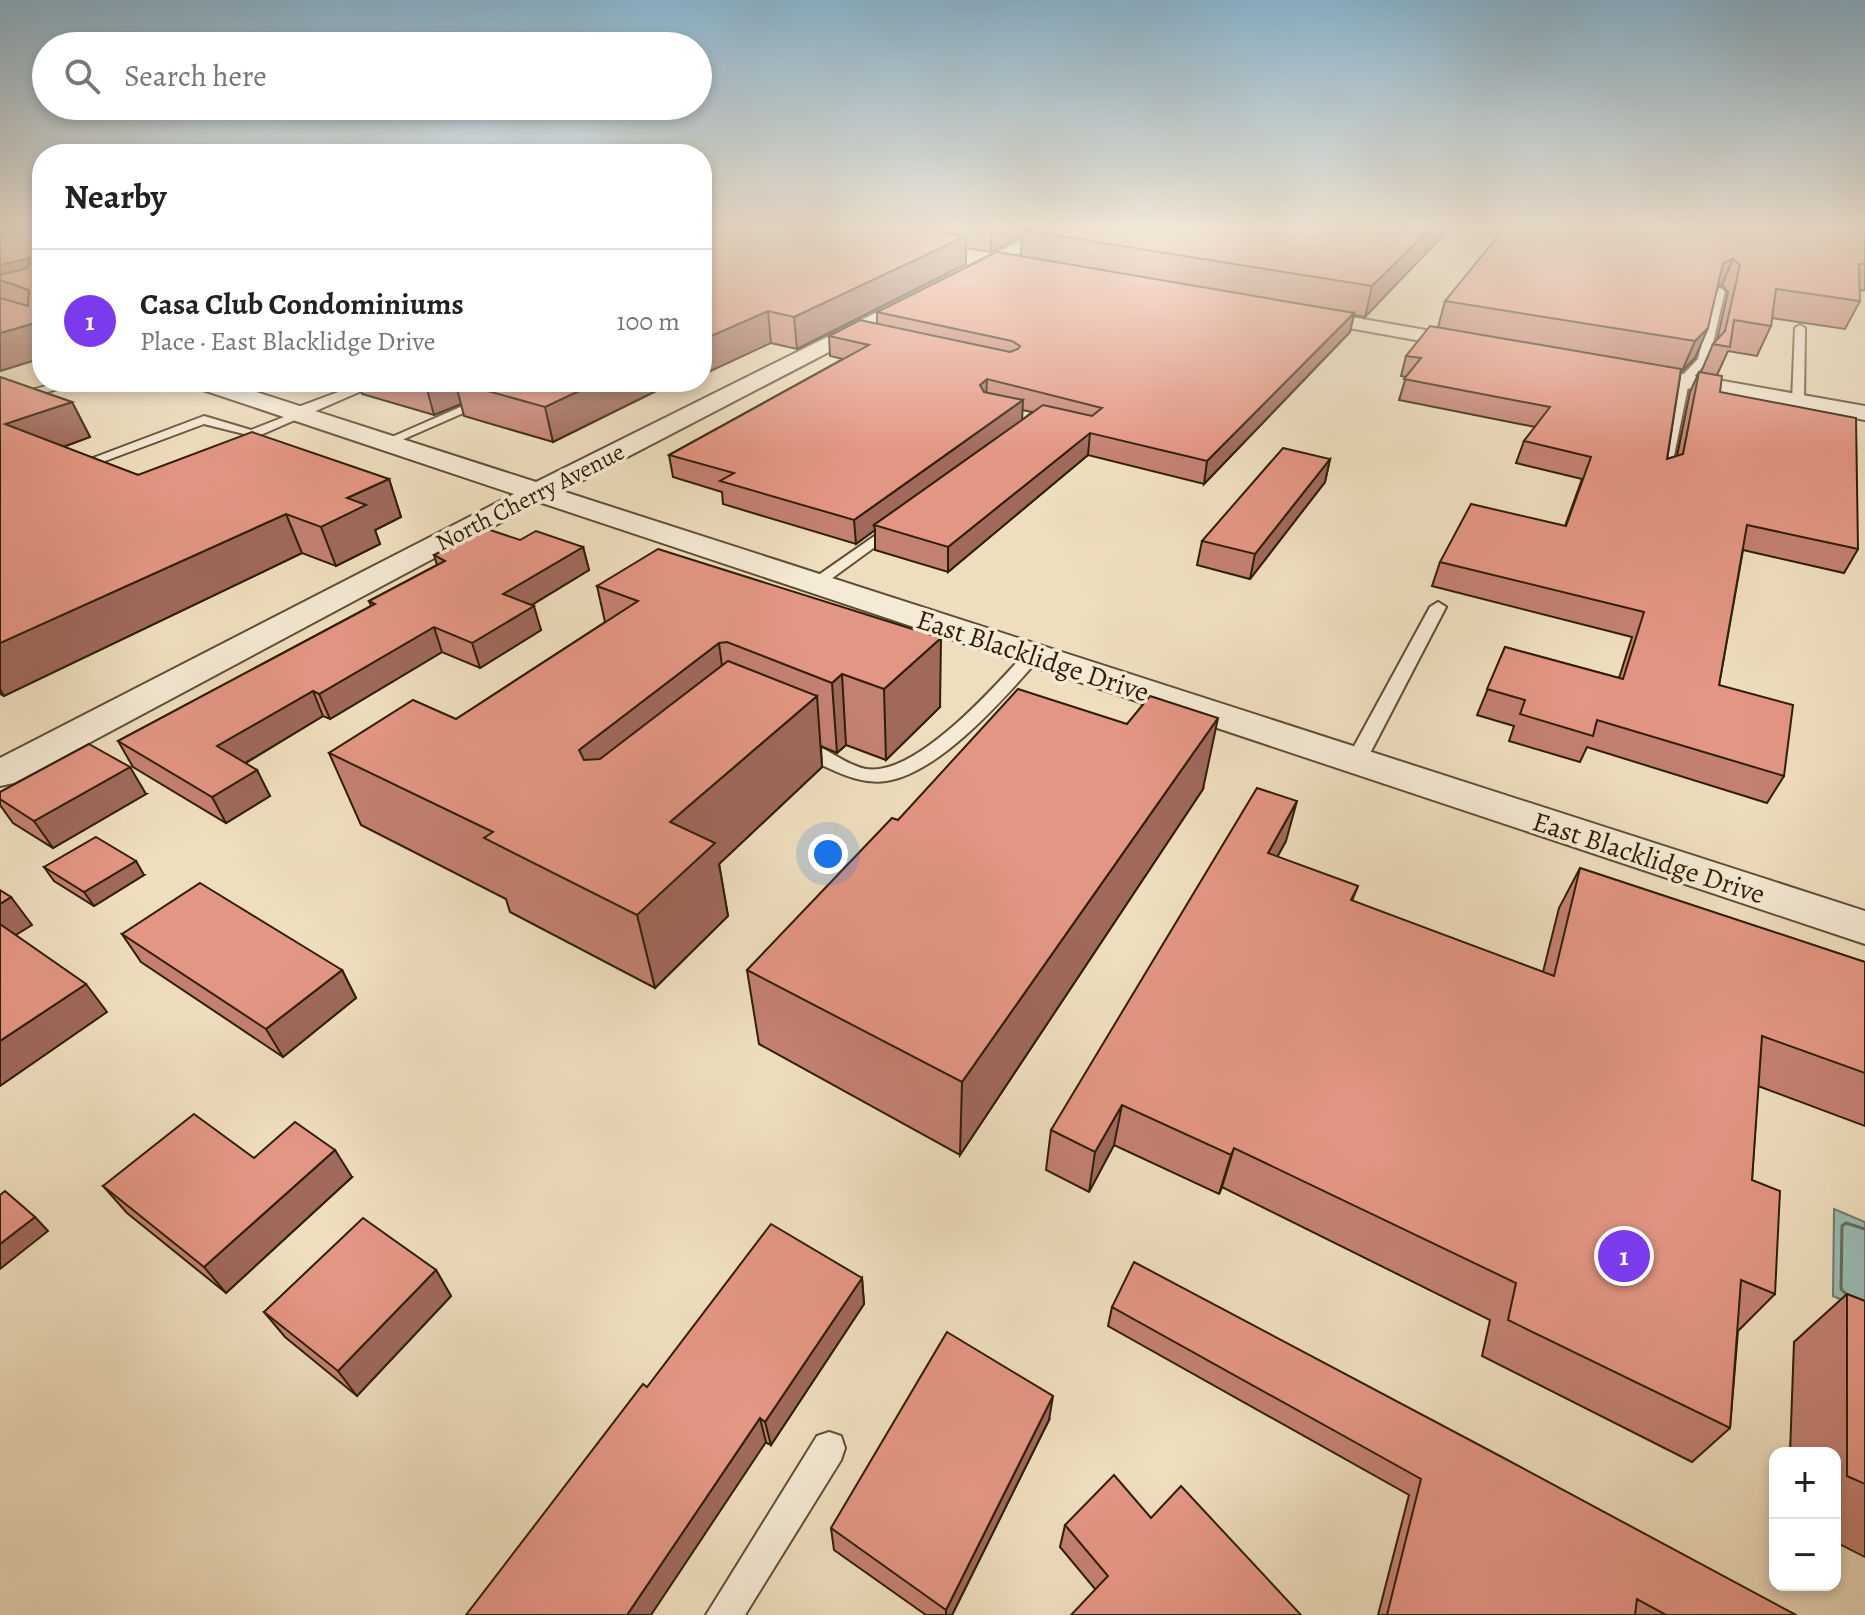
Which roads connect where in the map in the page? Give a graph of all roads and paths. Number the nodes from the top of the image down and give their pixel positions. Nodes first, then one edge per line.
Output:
1 (925, 301) edge
2 (1717, 301) edge
3 (1272, 309) edge
4 (1800, 328) edge
5 (1492, 348) edge
6 (1611, 369) edge
7 (1683, 381) junction
8 (38, 392) edge
9 (232, 392) edge
10 (249, 392) edge
11 (351, 392) edge
12 (504, 392) edge
13 (241, 395) junction
14 (1798, 401) junction
15 (0, 402) edge
16 (1865, 413) edge
17 (297, 414) junction
18 (252, 434) junction
19 (384, 443) junction
20 (243, 452) edge
21 (84, 464) edge
22 (1663, 476) edge
23 (536, 493) junction
24 (912, 512) edge
25 (815, 584) junction
26 (1438, 607) dead end
27 (1033, 655) junction
28 (775, 737) edge
29 (1356, 761) junction
30 (0, 774) edge
31 (1865, 928) edge
32 (829, 1448) dead end
33 (724, 1615) edge

1 - 23 street, North Cherry Avenue
2 - 7 lane
3 - 5 street
4 - 14 lane
6 - 7 street
7 - 14 street
7 - 22 lane
8 - 15 lane
9 - 13 street, East Blacklidge Drive
10 - 13 lane
11 - 17 lane
12 - 19 lane
13 - 17 street, East Blacklidge Drive
14 - 16 street
17 - 18 lane
17 - 19 street, East Blacklidge Drive
18 - 20 lane
18 - 21 lane
19 - 23 street, East Blacklidge Drive
23 - 25 street, East Blacklidge Drive
23 - 30 street, North Cherry Avenue
24 - 25 lane
25 - 27 street, East Blacklidge Drive
26 - 29 lane
27 - 28 lane
27 - 29 street, East Blacklidge Drive
29 - 31 street, East Blacklidge Drive
32 - 33 lane

